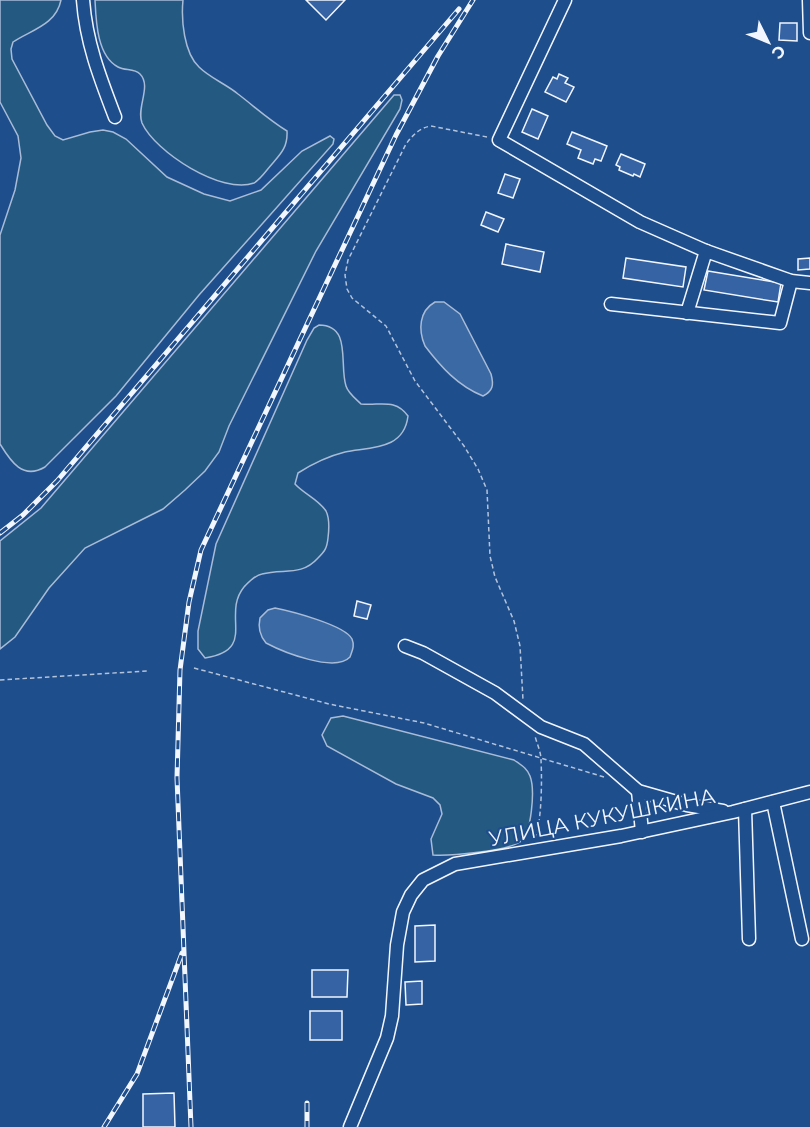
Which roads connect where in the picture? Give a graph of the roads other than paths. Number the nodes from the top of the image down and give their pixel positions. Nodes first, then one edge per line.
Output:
1 (84, 0) edge
2 (565, 0) edge
3 (809, 0) edge
4 (810, 33) edge
5 (116, 117) dead end
6 (706, 251) junction
7 (791, 281) junction
8 (810, 283) edge
9 (612, 304) dead end
10 (687, 313) junction
11 (405, 646) dead end
12 (638, 791) junction
13 (810, 792) edge
14 (772, 802) junction
15 (739, 810) junction
16 (642, 832) junction
17 (749, 939) dead end
18 (802, 939) edge
19 (350, 1127) edge

1 - 5 street
2 - 6 street
3 - 4 street
6 - 7 street
6 - 10 street
7 - 8 street
7 - 10 street
9 - 10 street
11 - 12 street
12 - 15 street
12 - 16 street
13 - 14 street, УЛИЦА КУКУШКИНА
14 - 15 street, УЛИЦА КУКУШКИНА
14 - 18 street
15 - 16 street, УЛИЦА КУКУШКИНА
15 - 17 street
16 - 19 street, УЛИЦА КУКУШКИНА

